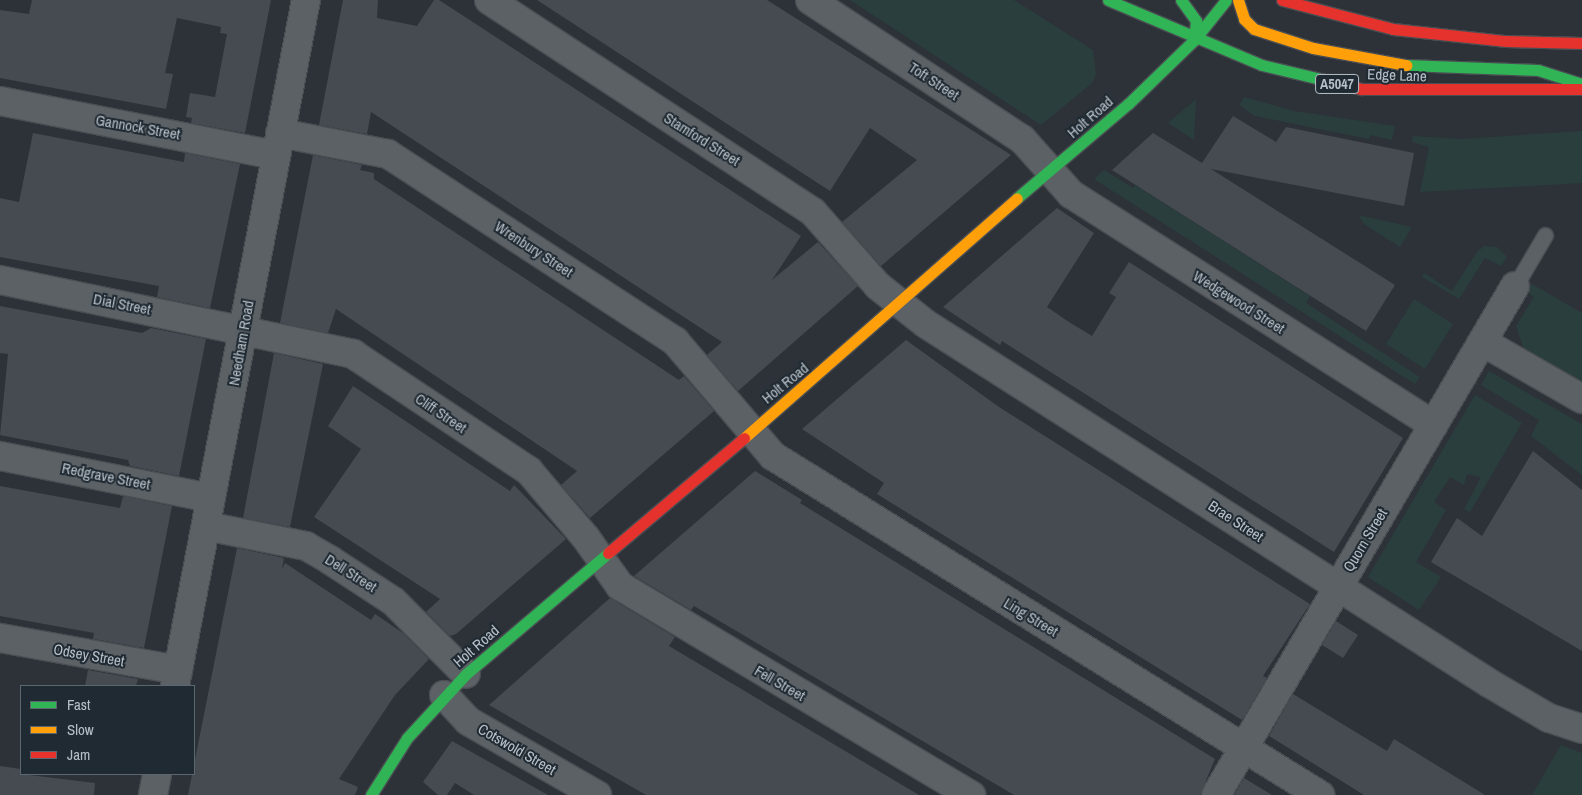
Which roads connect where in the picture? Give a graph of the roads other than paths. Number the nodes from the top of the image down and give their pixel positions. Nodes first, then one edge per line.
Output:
1 (306, 0) edge
2 (489, 0) edge
3 (810, 0) edge
4 (1108, 0) edge
5 (1181, 0) edge
6 (1226, 0) edge
7 (1238, 0) edge
8 (1282, 0) edge
9 (1194, 40) junction
10 (1582, 43) edge
11 (1582, 84) edge
12 (1582, 90) edge
13 (0, 101) edge
14 (278, 144) junction
15 (1050, 172) junction
16 (1545, 235) dead end
17 (0, 280) edge
18 (1515, 286) joint
19 (896, 301) junction
20 (244, 330) junction
21 (1483, 342) junction
22 (1582, 399) edge
23 (1434, 425) junction
24 (751, 430) junction
25 (0, 456) edge
26 (211, 498) junction
27 (206, 526) junction
28 (599, 559) junction
29 (1337, 587) junction
30 (0, 638) edge
31 (466, 674) junction
32 (177, 678) edge
33 (444, 695) junction
34 (1582, 729) edge
35 (1244, 748) junction
36 (157, 775) edge
37 (153, 795) edge
38 (371, 795) edge
39 (597, 795) edge
40 (971, 795) edge
41 (1216, 795) edge
42 (1320, 795) edge

1 - 14 street, Needham Road
2 - 19 street, Stamford Street
3 - 15 street, Toft Street
4 - 9 main road, Edge Lane / A5047
5 - 9 main road
6 - 9 main road, Holt Road
7 - 11 main road
8 - 10 main road
9 - 12 main road, Edge Lane / A5047
9 - 15 main road, Holt Road
13 - 14 street, Gannock Street
14 - 20 street, Needham Road
14 - 24 street, Wrenbury Street
15 - 19 main road, Holt Road
15 - 23 street, Wedgewood Street
16 - 18 lane
17 - 20 street, Dial Street
18 - 21 street, Quorn Street
19 - 24 main road, Holt Road
19 - 29 street, Brae Street
20 - 26 street, Needham Road
20 - 28 street, Cliff Street
21 - 22 street
21 - 23 street, Quorn Street
23 - 29 street, Quorn Street
24 - 28 main road, Holt Road
24 - 35 street, Ling Street
25 - 26 street, Redgrave Street
26 - 27 street, Needham Road
27 - 31 street, Dell Street
27 - 32 street, Needham Road
28 - 31 main road, Holt Road
28 - 40 street, Fell Street
29 - 34 street, Brae Street
29 - 35 street, Quorn Street
30 - 32 street, Odsey Street
31 - 33 main road, Holt Road
33 - 38 main road, Holt Road
33 - 39 street, Cotswold Street
35 - 41 street, Quorn Street
35 - 42 street, Ling Street
36 - 37 street

